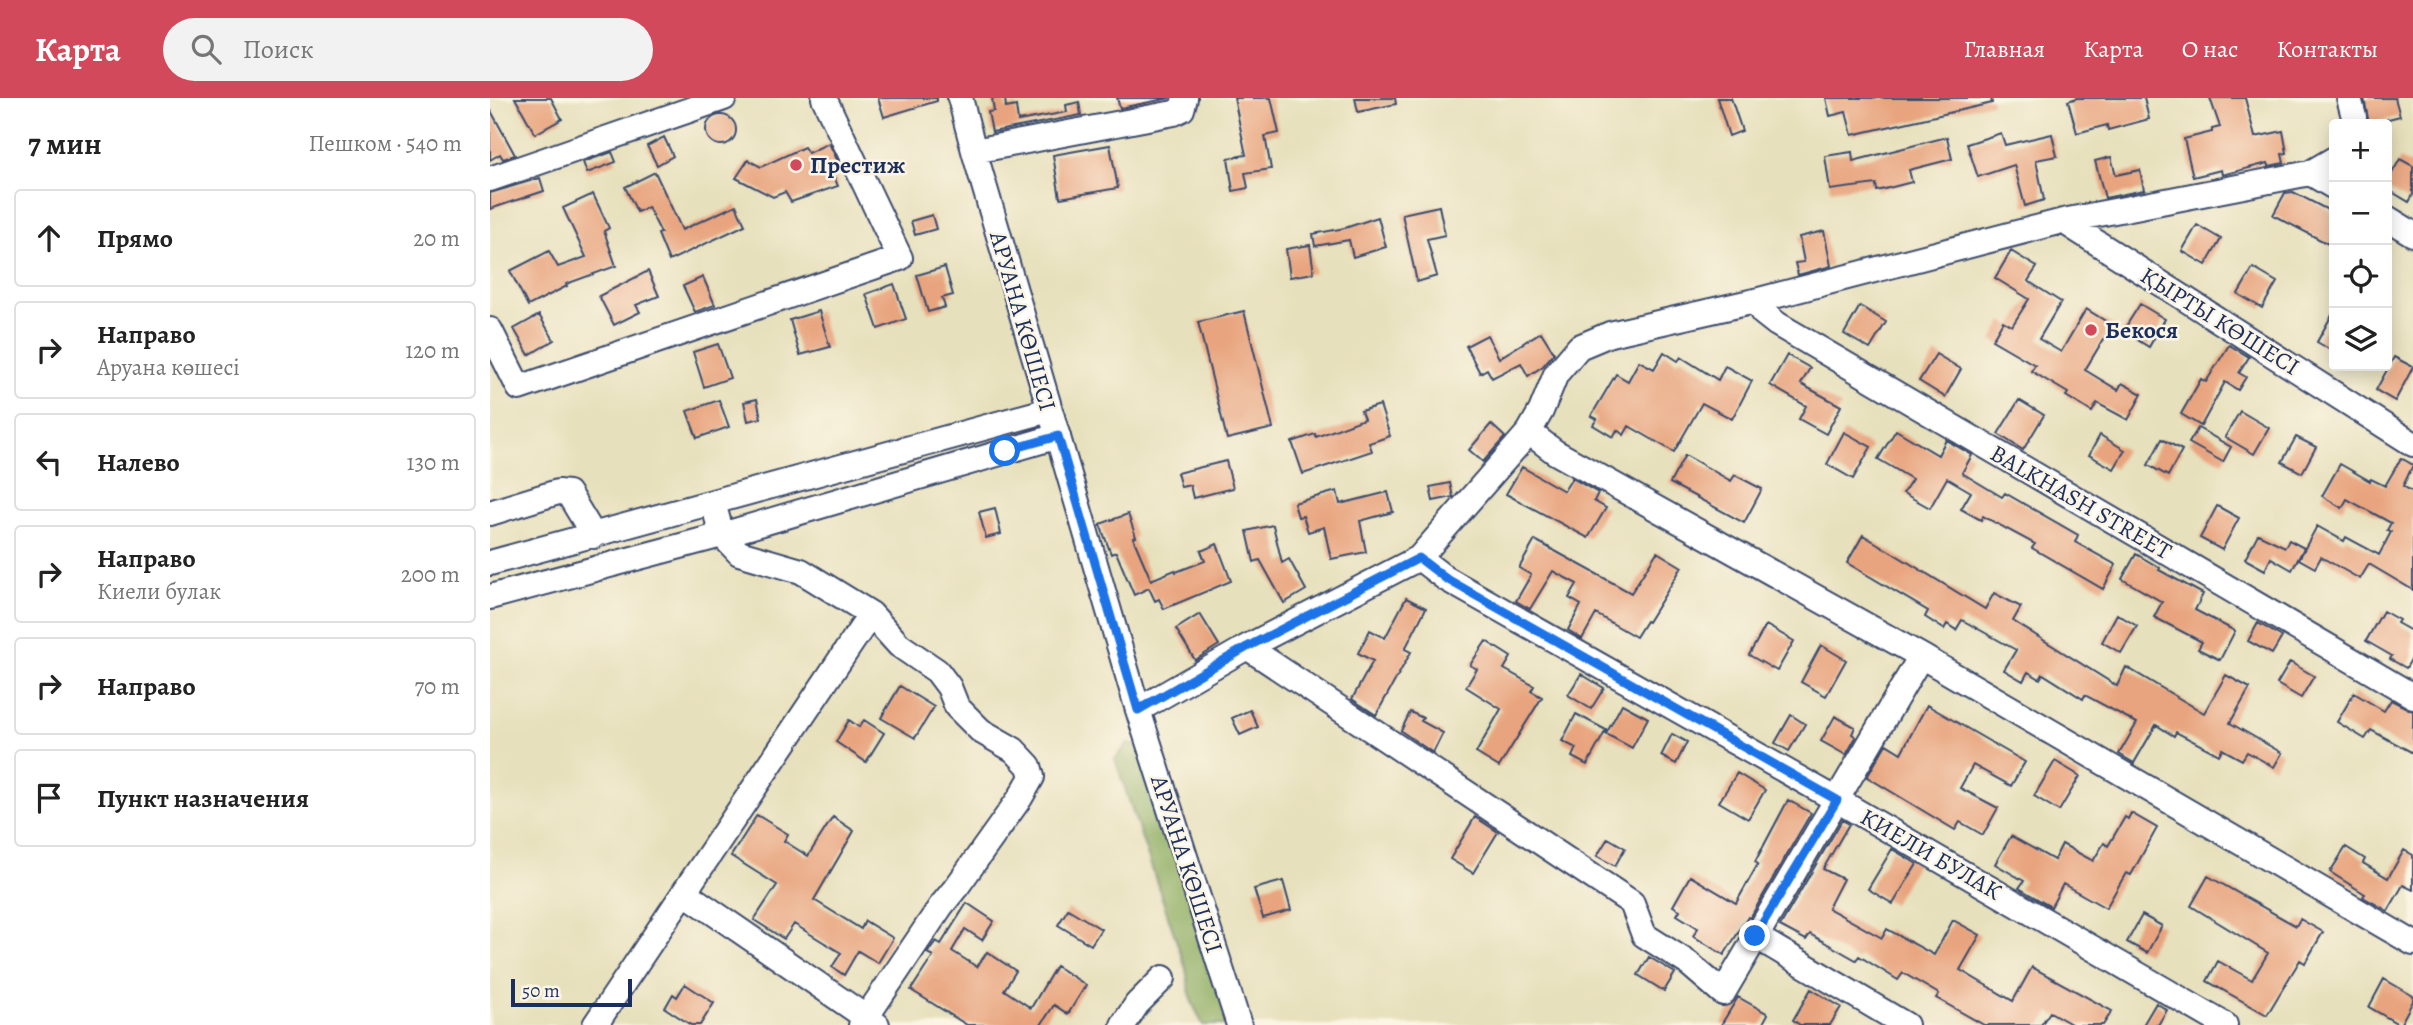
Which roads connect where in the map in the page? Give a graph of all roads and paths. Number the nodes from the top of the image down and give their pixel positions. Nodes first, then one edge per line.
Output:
1 (724, 98) edge
2 (824, 98) edge
3 (960, 98) edge
4 (1185, 98) edge
5 (2349, 98) edge
6 (2354, 119) edge
7 (974, 151) junction
8 (2329, 162) edge
9 (2310, 173) junction
10 (490, 178) edge
11 (2329, 184) edge
12 (2063, 221) junction
13 (2392, 221) edge
14 (2413, 234) edge
15 (1755, 301) junction
16 (490, 330) edge
17 (1049, 410) junction
18 (1529, 432) junction
19 (1058, 436) junction
20 (2413, 444) edge
21 (713, 503) junction
22 (490, 513) edge
23 (722, 535) junction
24 (593, 536) junction
25 (1419, 558) junction
26 (490, 563) edge
27 (490, 597) edge
28 (872, 614) junction
29 (1247, 647) junction
30 (1921, 656) junction
31 (2413, 696) edge
32 (1138, 710) junction
33 (1837, 800) junction
34 (685, 893) junction
35 (1755, 936) junction
36 (2413, 943) edge
37 (1163, 978) dead end
38 (868, 1023) edge
39 (595, 1025) edge
40 (1124, 1025) edge
41 (1240, 1025) edge
42 (1906, 1025) edge
43 (2225, 1025) edge

1 - 10 street
2 - 16 street
3 - 7 street, АРУАНА КӨШЕСІ
4 - 7 street
5 - 6 street
7 - 17 street, АРУАНА КӨШЕСІ
8 - 9 street
9 - 11 street
9 - 12 street
12 - 15 street
12 - 20 street, ҚЫРТЫ КӨШЕСІ
13 - 14 street
15 - 18 street
15 - 31 street, BALKHASH STREET
17 - 19 street, АРУАНА КӨШЕСІ
17 - 21 street
18 - 25 street
18 - 30 street
19 - 23 street
19 - 32 street, АРУАНА КӨШЕСІ
21 - 23 street
21 - 24 street
22 - 24 street
23 - 27 street
23 - 28 street
24 - 26 street
25 - 29 street
25 - 33 street, КИЕЛИ БУЛАК
28 - 34 street
28 - 38 street
29 - 32 street
29 - 35 street
30 - 33 street
30 - 36 street
32 - 41 street, АРУАНА КӨШЕСІ
33 - 35 street
33 - 43 street, КИЕЛИ БУЛАК
34 - 38 street
34 - 39 street
35 - 42 street
37 - 40 street

